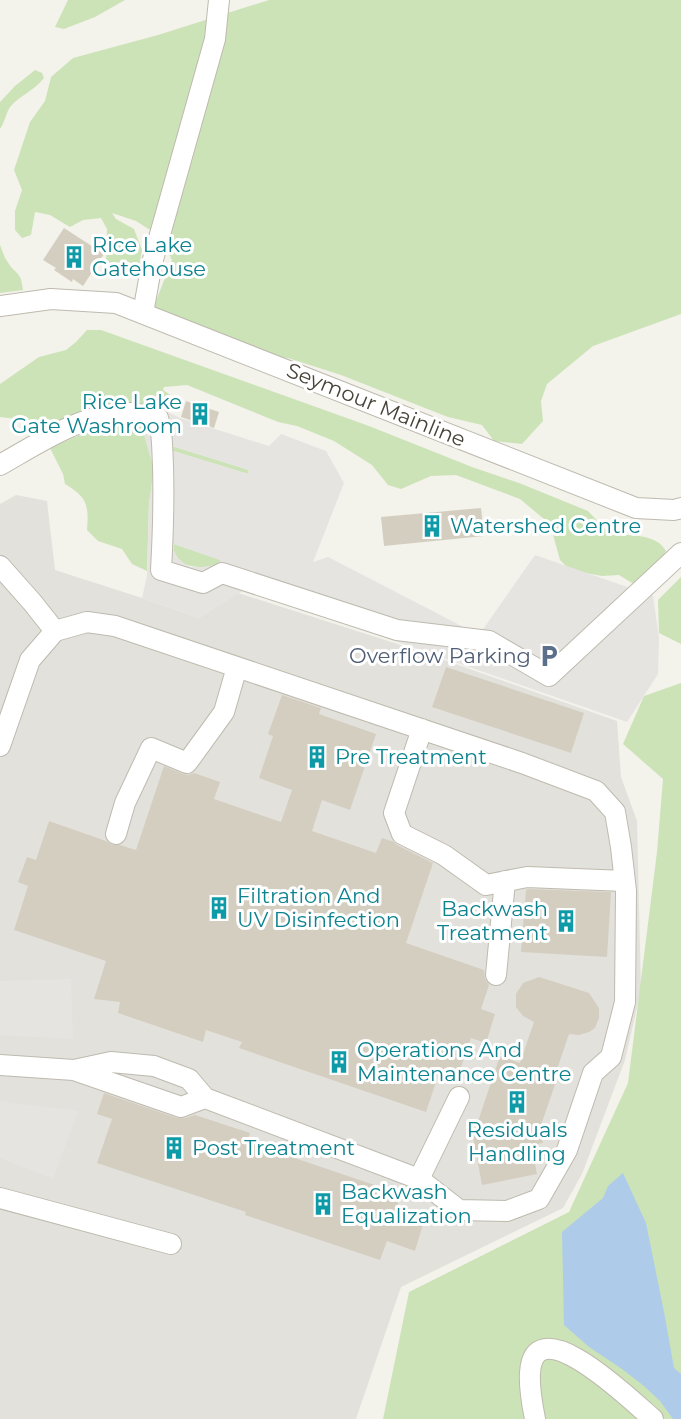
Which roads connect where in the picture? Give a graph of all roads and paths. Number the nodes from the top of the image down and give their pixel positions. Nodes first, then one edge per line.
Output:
1 (219, 0) edge
2 (0, 306) edge
3 (143, 313) junction
4 (0, 465) edge
5 (681, 508) edge
6 (681, 553) edge
7 (0, 566) edge
8 (55, 631) junction
9 (237, 667) junction
10 (422, 729) junction
11 (0, 746) edge
12 (116, 834) dead end
13 (505, 881) junction
14 (625, 881) junction
15 (496, 975) dead end
16 (0, 1065) edge
17 (74, 1070) junction
18 (459, 1097) dead end
19 (205, 1098) junction
20 (419, 1179) junction
21 (0, 1198) edge
22 (171, 1244) dead end
23 (535, 1419) edge
24 (653, 1419) edge

1 - 3 lane
2 - 3 lane, Seymour Mainline
3 - 5 lane, Seymour Mainline
4 - 6 lane
7 - 8 lane
8 - 9 lane
8 - 11 lane
9 - 10 lane
9 - 12 lane
10 - 13 lane
10 - 14 lane
13 - 14 lane
13 - 15 lane
14 - 20 lane
16 - 17 lane
17 - 19 lane
17 - 19 lane
18 - 20 lane
19 - 20 lane
21 - 22 lane
23 - 24 lane

